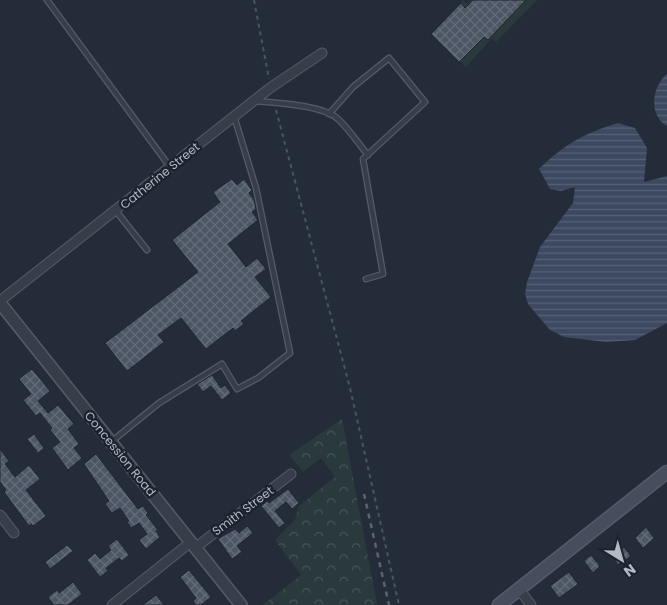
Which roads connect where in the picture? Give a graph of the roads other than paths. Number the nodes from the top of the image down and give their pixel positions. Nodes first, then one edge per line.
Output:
1 (47, 0) edge
2 (322, 54) dead end
3 (254, 100) junction
4 (329, 114) junction
5 (234, 116) junction
6 (368, 155) junction
7 (170, 167) junction
8 (116, 211) junction
9 (147, 250) dead end
10 (366, 279) dead end
11 (0, 302) edge
12 (111, 442) junction
13 (667, 472) edge
14 (291, 474) dead end
15 (0, 515) edge
16 (14, 533) dead end
17 (193, 545) junction
18 (519, 589) junction
19 (112, 605) edge
20 (241, 605) edge
21 (498, 605) edge
22 (531, 605) edge

1 - 7 lane
2 - 3 street, Catherine Street
3 - 4 lane
3 - 5 street, Catherine Street
4 - 6 lane
4 - 6 lane
5 - 7 street, Catherine Street
5 - 12 lane
6 - 10 lane
7 - 8 street, Catherine Street
8 - 9 lane
8 - 11 street, Catherine Street
11 - 12 street, Concession Road
12 - 17 street, Concession Road
13 - 18 main road
14 - 17 street, Smith Street
15 - 16 street
17 - 19 street, Smith Street
17 - 20 street, Concession Road
18 - 21 main road
18 - 22 street

